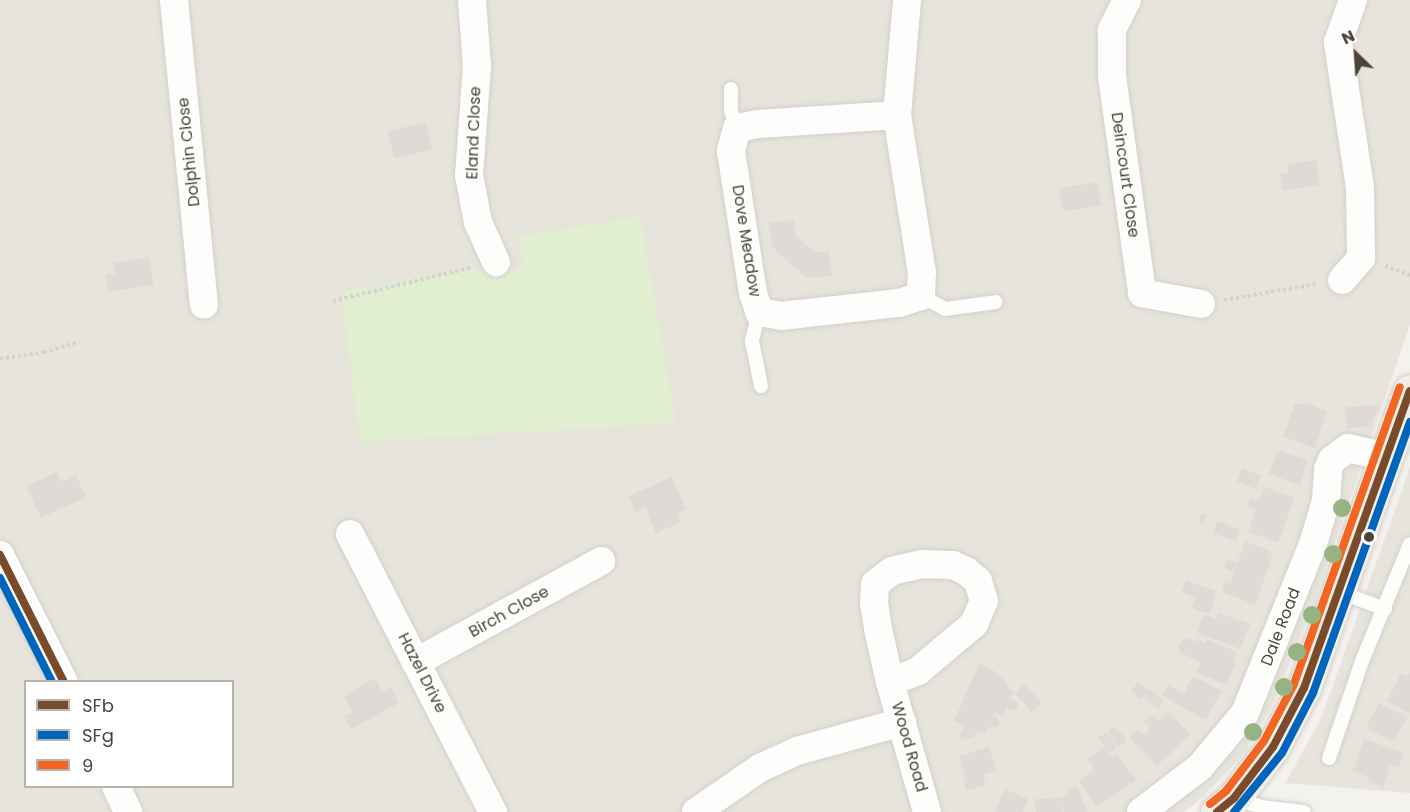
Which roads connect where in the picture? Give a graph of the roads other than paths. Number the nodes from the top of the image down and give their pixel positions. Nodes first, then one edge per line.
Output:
1 (174, 0) edge
2 (472, 0) edge
3 (907, 0) edge
4 (1127, 0) edge
5 (1353, 0) edge
6 (731, 89) dead end
7 (897, 115) junction
8 (737, 128) junction
9 (496, 261) road end
10 (1342, 280) road end
11 (921, 296) junction
12 (996, 302) dead end
13 (1201, 304) road end
14 (204, 305) dead end
15 (759, 312) junction
16 (761, 387) dead end
17 (1410, 391) edge
18 (1387, 457) junction
19 (350, 534) dead end
20 (1410, 544) edge
21 (0, 555) edge
22 (601, 561) dead end
23 (1340, 592) junction
24 (1385, 609) junction
25 (416, 662) junction
26 (63, 680) edge
27 (891, 682) junction
28 (902, 722) junction
29 (1329, 758) dead end
30 (117, 788) edge
31 (1226, 805) edge
32 (128, 812) edge
33 (493, 812) edge
34 (696, 812) edge
35 (927, 812) edge
36 (1142, 812) edge
37 (1304, 812) edge

1 - 14 street, Dolphin Close
2 - 9 street, Eland Close
3 - 7 street
4 - 13 street, Deincourt Close
5 - 10 street
6 - 8 lane
7 - 8 street
7 - 11 street
8 - 15 street, Dove Meadow
11 - 12 lane
11 - 15 street, Dove Meadow
15 - 16 lane
17 - 18 main road
18 - 23 main road
18 - 36 street, Dale Road
19 - 25 street, Hazel Drive
20 - 24 lane
21 - 26 street
22 - 25 street, Birch Close
23 - 24 lane
23 - 31 main road
24 - 29 lane
25 - 33 street, Hazel Drive
27 - 27 street, Wood Road
27 - 28 street, Wood Road
28 - 34 street
28 - 35 street, Wood Road
30 - 32 street
31 - 37 lane

